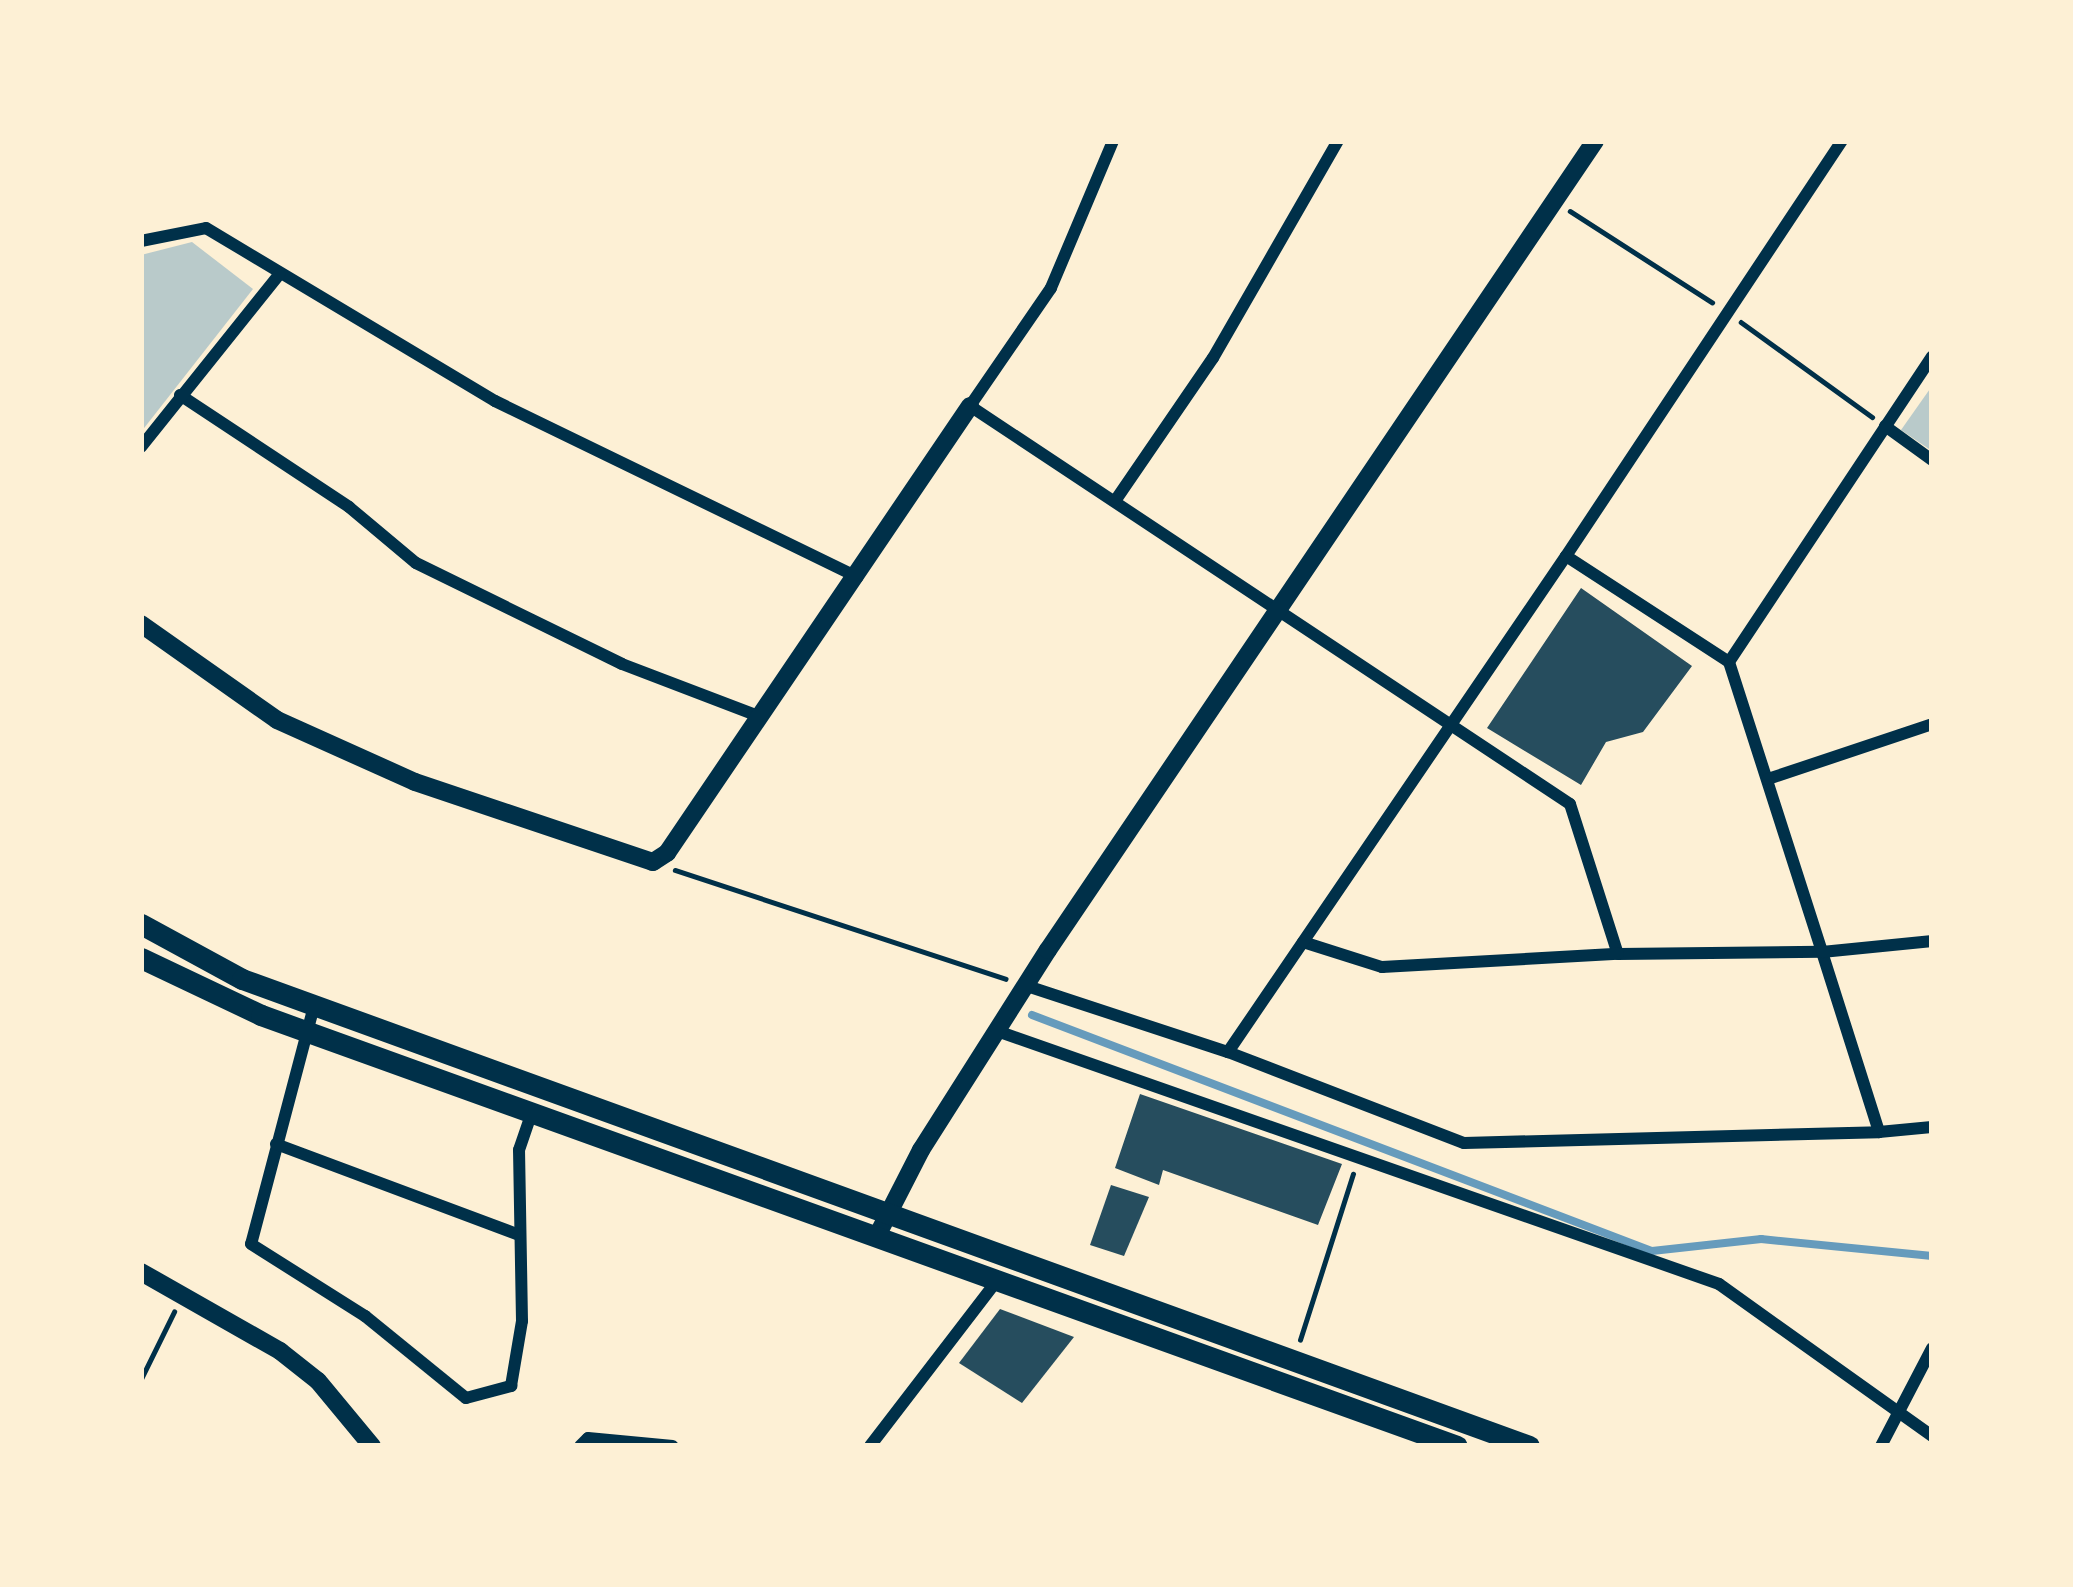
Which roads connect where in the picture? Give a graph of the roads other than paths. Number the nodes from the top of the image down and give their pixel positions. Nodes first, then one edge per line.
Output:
1 (1113, 141) edge
2 (1338, 141) edge
3 (1594, 141) edge
4 (1842, 141) edge
5 (141, 241) edge
6 (279, 275) junction
7 (1932, 356) edge
8 (181, 395) junction
9 (970, 406) junction
10 (1885, 426) junction
11 (141, 447) edge
12 (1932, 460) edge
13 (1115, 501) junction
14 (1566, 556) junction
15 (857, 578) junction
16 (1280, 610) junction
17 (141, 624) edge
18 (1730, 662) junction
19 (760, 717) junction
20 (1932, 724) edge
21 (1452, 728) junction
22 (1768, 778) junction
23 (141, 924) edge
24 (1932, 941) edge
25 (1303, 942) junction
26 (1822, 952) junction
27 (1618, 954) junction
28 (141, 958) edge
29 (1027, 986) junction
30 (314, 1006) junction
31 (304, 1030) junction
32 (1000, 1032) junction
33 (1228, 1052) junction
34 (532, 1112) junction
35 (1932, 1127) edge
36 (1879, 1132) junction
37 (276, 1144) junction
38 (887, 1210) junction
39 (520, 1235) junction
40 (878, 1236) junction
41 (1016, 1259) junction
42 (141, 1272) edge
43 (998, 1279) junction
44 (1932, 1348) edge
45 (1899, 1411) junction
46 (1932, 1436) edge
47 (372, 1446) edge
48 (580, 1446) edge
49 (673, 1446) edge
50 (870, 1446) edge
51 (1457, 1446) edge
52 (1529, 1446) edge
53 (1881, 1446) edge

1 - 9 street
2 - 13 street
3 - 16 street
4 - 14 street
5 - 6 street
6 - 8 street
6 - 15 street
7 - 10 street
8 - 11 street
8 - 19 street
9 - 13 street
9 - 15 street
10 - 12 street
10 - 18 street
13 - 16 street
14 - 18 street
14 - 21 street
15 - 19 street
16 - 21 street
16 - 29 street
17 - 19 street
18 - 22 street
20 - 22 street
21 - 25 street
21 - 27 street
22 - 26 street
23 - 30 main road
24 - 26 street
25 - 27 street
25 - 33 street
26 - 27 street
26 - 36 street
28 - 31 main road
29 - 32 street
29 - 33 street
30 - 31 street
30 - 38 main road
31 - 34 main road
31 - 37 street
32 - 38 street
32 - 45 street
33 - 36 street
34 - 39 street
34 - 40 main road
35 - 36 street
37 - 39 street
37 - 39 street
38 - 40 street
38 - 41 main road
40 - 43 main road
41 - 43 street
41 - 52 main road
42 - 47 street
43 - 50 street
43 - 51 main road
44 - 45 street
45 - 46 street
45 - 53 street
48 - 49 street

